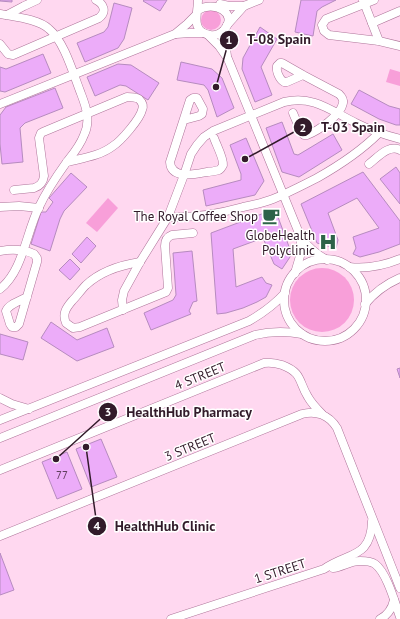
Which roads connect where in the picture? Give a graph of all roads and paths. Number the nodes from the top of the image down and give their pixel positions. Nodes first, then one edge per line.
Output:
1 (37, 0) edge
2 (96, 0) edge
3 (198, 0) edge
4 (259, 0) edge
5 (374, 0) edge
6 (216, 2) edge
7 (364, 2) edge
8 (244, 6) junction
9 (400, 11) edge
10 (197, 13) junction
11 (4, 14) edge
12 (372, 23) junction
13 (226, 27) junction
14 (175, 34) junction
15 (206, 34) junction
16 (56, 36) junction
17 (379, 41) junction
18 (0, 44) edge
19 (400, 46) edge
20 (228, 59) junction
21 (74, 74) junction
22 (303, 75) dead end
23 (0, 104) edge
24 (293, 113) dead end
25 (338, 113) junction
26 (87, 114) junction
27 (250, 115) junction
28 (184, 120) dead end
29 (379, 133) junction
30 (214, 138) dead end
31 (400, 139) edge
32 (400, 150) edge
33 (67, 162) junction
34 (369, 164) dead end
35 (184, 175) junction
36 (14, 190) dead end
37 (283, 195) junction
38 (0, 203) edge
39 (0, 207) edge
40 (38, 208) junction
41 (168, 217) junction
42 (193, 233) dead end
43 (300, 238) junction
44 (23, 250) junction
45 (0, 251) edge
46 (400, 259) edge
47 (327, 260) junction
48 (140, 262) junction
49 (349, 267) junction
50 (295, 273) junction
51 (400, 278) edge
52 (0, 289) edge
53 (285, 293) junction
54 (27, 297) dead end
55 (365, 304) junction
56 (123, 310) junction
57 (302, 334) junction
58 (0, 398) edge
59 (29, 409) junction
60 (323, 415) junction
61 (0, 420) edge
62 (0, 438) edge
63 (0, 470) edge
64 (372, 518) junction
65 (0, 536) edge
66 (324, 570) junction
67 (400, 588) edge
68 (394, 600) junction
69 (400, 617) edge
70 (171, 619) edge
71 (380, 619) edge

1 - 11 street
2 - 16 street
3 - 10 street
4 - 8 street
5 - 7 street
6 - 8 street
6 - 10 street
6 - 13 street
7 - 12 street
7 - 17 street
8 - 13 street
9 - 12 street
10 - 14 street
10 - 15 street
11 - 16 street
12 - 17 street
13 - 15 street
13 - 20 street
14 - 15 street
14 - 21 street
15 - 20 street
16 - 18 street
16 - 21 street
17 - 19 street
20 - 27 street
21 - 23 street
21 - 26 street
22 - 25 street
24 - 25 street
25 - 27 street
25 - 29 street
26 - 33 street
26 - 33 street
26 - 36 street
27 - 35 street
27 - 37 street
28 - 35 street
29 - 31 street
29 - 37 street
30 - 35 street
32 - 34 street
33 - 40 street
35 - 41 street
37 - 41 street
37 - 43 street
38 - 39 street
39 - 40 street
40 - 44 street
41 - 48 street
42 - 56 street
43 - 47 street
43 - 50 street
44 - 45 street
44 - 52 street
44 - 54 street
46 - 49 street
47 - 49 street
47 - 50 street
48 - 56 street
48 - 56 street
49 - 55 street
50 - 53 street
51 - 55 street
53 - 57 street
53 - 59 street
55 - 57 street
57 - 62 street
58 - 59 street
59 - 61 street
60 - 63 street, 4 STREET
60 - 64 street
60 - 65 street, 3 STREET
64 - 66 street, 1 STREET
64 - 67 street
66 - 68 street
66 - 70 street, 1 STREET
68 - 69 street
68 - 71 street

